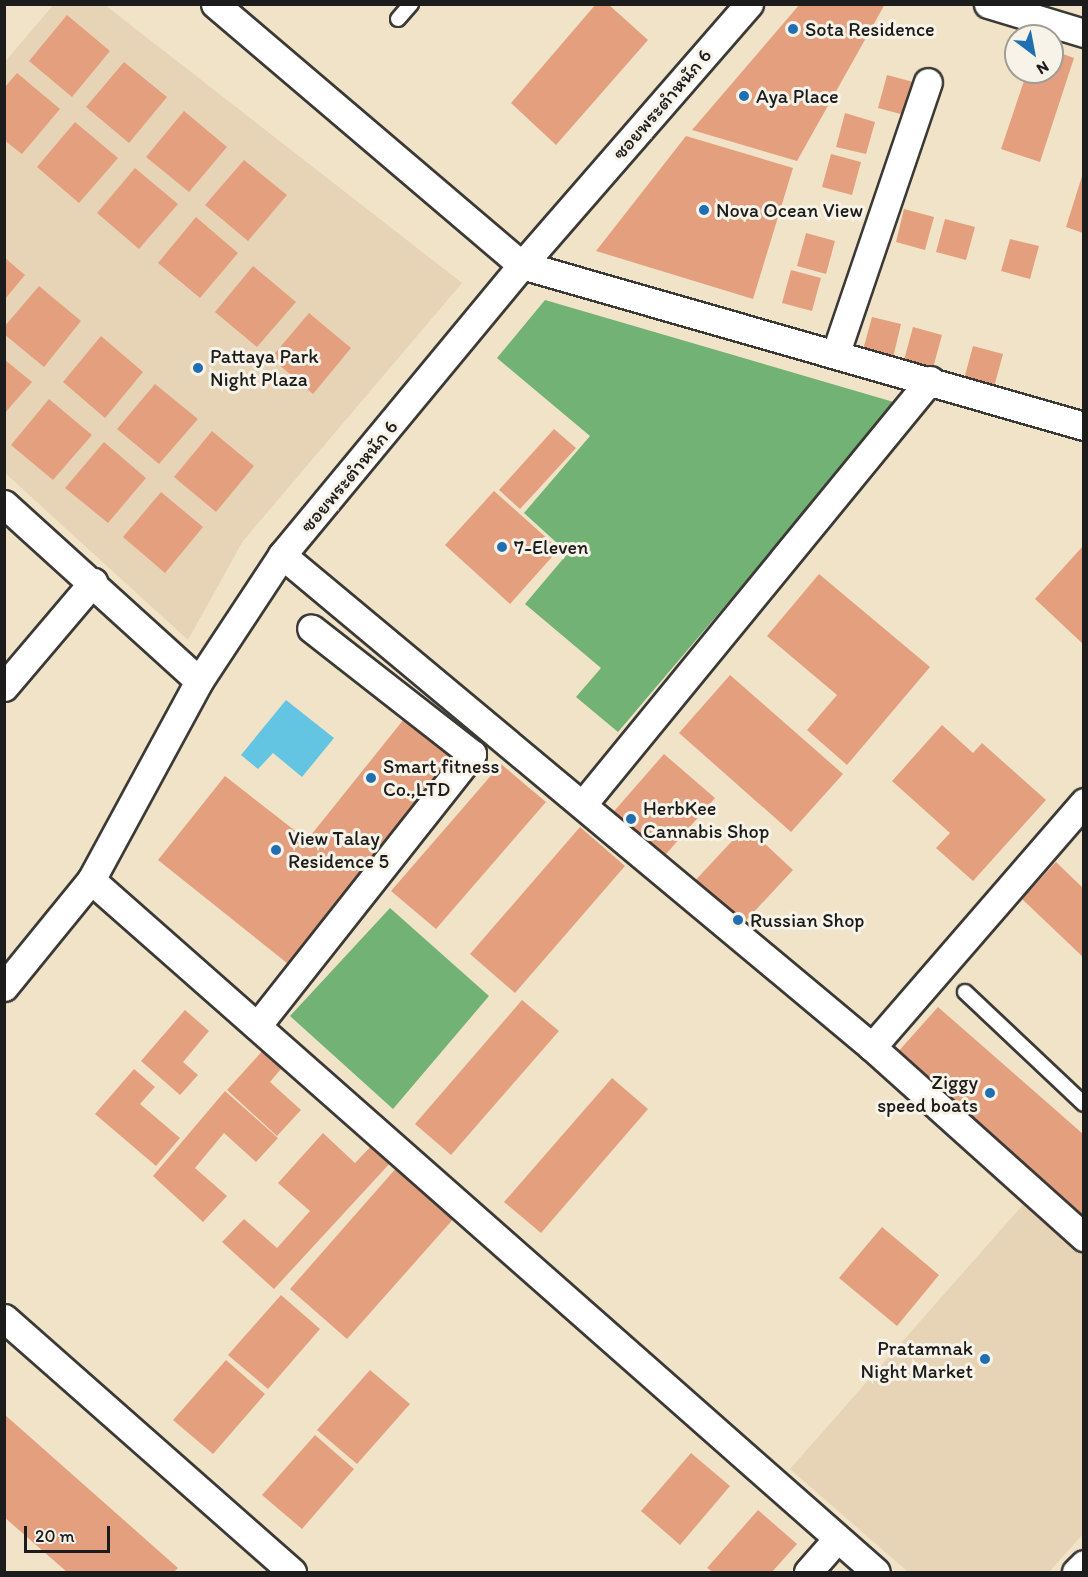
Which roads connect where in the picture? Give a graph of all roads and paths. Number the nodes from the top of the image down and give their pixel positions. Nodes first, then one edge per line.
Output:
1 (215, 4) edge
2 (411, 4) edge
3 (749, 4) edge
4 (988, 4) edge
5 (398, 19) dead end
6 (1083, 33) edge
7 (928, 82) dead end
8 (522, 265) junction
9 (836, 352) junction
10 (930, 380) junction
11 (1083, 426) edge
12 (4, 504) edge
13 (282, 555) junction
14 (93, 582) junction
15 (311, 628) dead end
16 (199, 681) junction
17 (4, 687) edge
18 (1083, 802) edge
19 (583, 804) junction
20 (91, 880) junction
21 (4, 987) edge
22 (964, 992) dead end
23 (257, 1026) junction
24 (872, 1047) junction
25 (1083, 1104) edge
26 (1083, 1237) edge
27 (4, 1318) edge
28 (837, 1539) junction
29 (1083, 1564) edge
30 (292, 1572) edge
31 (808, 1572) edge
32 (876, 1572) edge
33 (1076, 1572) edge

1 - 8 street
2 - 5 lane
3 - 8 street, ซอยพระตำหนัก 6
4 - 6 street
7 - 9 street
8 - 9 street
8 - 13 street, ซอยพระตำหนัก 6
9 - 10 street
10 - 11 street
10 - 19 street
12 - 14 street
13 - 16 street, ซอยพระตำหนัก 6
13 - 19 street
14 - 16 street
14 - 17 street
15 - 23 street
16 - 20 street, ซอยพระตำหนัก 6
18 - 24 street
19 - 24 street
20 - 21 street, ซอยพระตำหนัก 6
20 - 23 street
22 - 25 lane
23 - 28 street
24 - 26 street
27 - 30 street
28 - 31 street
28 - 32 street
29 - 33 street

